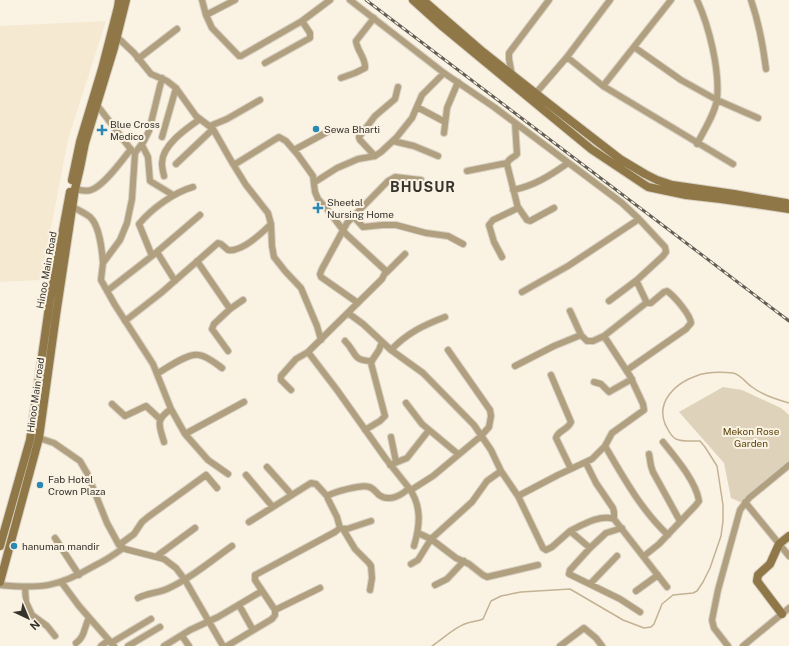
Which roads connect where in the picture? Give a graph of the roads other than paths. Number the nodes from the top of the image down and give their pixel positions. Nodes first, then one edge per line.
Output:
1 (126, 0) edge
2 (202, 0) edge
3 (235, 0) edge
4 (330, 0) edge
5 (350, 0) edge
6 (413, 0) edge
7 (423, 0) edge
8 (550, 0) edge
9 (610, 0) edge
10 (671, 0) edge
11 (697, 0) edge
12 (751, 0) edge
13 (118, 2) edge
14 (206, 14) junction
15 (374, 18) junction
16 (302, 21) junction
17 (177, 29) dead end
18 (117, 37) junction
19 (634, 47) junction
20 (567, 57) junction
21 (138, 59) junction
22 (265, 63) dead end
23 (766, 69) dead end
24 (444, 73) junction
25 (512, 75) junction
26 (162, 78) junction
27 (342, 78) dead end
28 (458, 82) junction
29 (603, 86) junction
30 (176, 88) junction
31 (398, 88) dead end
32 (538, 98) junction
33 (260, 100) dead end
34 (717, 100) junction
35 (97, 105) junction
36 (417, 107) junction
37 (758, 118) dead end
38 (200, 119) junction
39 (445, 122) junction
40 (515, 123) junction
41 (212, 127) junction
42 (329, 131) dead end
43 (444, 133) dead end
44 (162, 137) dead end
45 (393, 141) junction
46 (697, 144) junction
47 (142, 145) junction
48 (294, 150) junction
49 (133, 151) junction
50 (375, 156) junction
51 (438, 156) dead end
52 (507, 163) junction
53 (568, 163) junction
54 (176, 164) dead end
55 (233, 164) junction
56 (733, 164) dead end
57 (467, 171) dead end
58 (164, 176) dead end
59 (421, 180) dead end
60 (315, 182) junction
61 (193, 187) dead end
62 (75, 189) junction
63 (513, 190) junction
64 (173, 195) junction
65 (789, 204) edge
66 (73, 207) junction
67 (518, 207) junction
68 (554, 208) dead end
69 (789, 209) edge
70 (200, 215) dead end
71 (354, 217) junction
72 (639, 219) junction
73 (271, 224) junction
74 (343, 230) junction
75 (463, 244) dead end
76 (155, 254) junction
77 (405, 254) dead end
78 (502, 258) dead end
79 (198, 261) junction
80 (103, 263) junction
81 (386, 273) junction
82 (637, 280) junction
83 (175, 281) junction
84 (107, 291) junction
85 (522, 292) dead end
86 (243, 300) dead end
87 (609, 301) dead end
88 (646, 302) junction
89 (358, 303) junction
90 (230, 309) junction
91 (570, 311) dead end
92 (348, 313) junction
93 (445, 317) dead end
94 (125, 321) junction
95 (582, 335) junction
96 (604, 336) junction
97 (321, 340) junction
98 (346, 341) dead end
99 (382, 342) junction
100 (391, 350) junction
101 (448, 350) dead end
102 (228, 351) dead end
103 (308, 352) junction
104 (372, 361) junction
105 (515, 366) dead end
106 (222, 368) dead end
107 (627, 370) junction
108 (158, 373) junction
109 (551, 375) dead end
110 (632, 379) junction
111 (594, 382) dead end
112 (291, 390) dead end
113 (244, 402) dead end
114 (406, 403) dead end
115 (112, 404) dead end
116 (171, 409) junction
117 (160, 419) junction
118 (365, 430) junction
119 (429, 430) junction
120 (185, 434) junction
121 (481, 436) junction
122 (30, 437) junction
123 (391, 437) dead end
124 (39, 438) junction
125 (164, 442) dead end
126 (663, 442) dead end
127 (605, 446) junction
128 (458, 454) junction
129 (649, 454) dead end
130 (393, 463) junction
131 (586, 463) junction
132 (789, 465) edge
133 (267, 467) dead end
134 (571, 469) junction
135 (501, 471) junction
136 (228, 474) dead end
137 (246, 475) dead end
138 (217, 488) dead end
139 (410, 489) junction
140 (291, 494) junction
141 (327, 496) junction
142 (518, 496) junction
143 (745, 502) junction
144 (272, 506) junction
145 (614, 519) junction
146 (371, 521) dead end
147 (680, 521) junction
148 (249, 522) dead end
149 (195, 528) dead end
150 (622, 528) junction
151 (341, 529) junction
152 (570, 531) junction
153 (418, 533) junction
154 (668, 535) junction
155 (789, 536) edge
156 (54, 538) dead end
157 (431, 539) junction
158 (779, 544) junction
159 (0, 546) edge
160 (232, 546) dead end
161 (414, 546) dead end
162 (121, 547) junction
163 (590, 548) junction
164 (158, 556) junction
165 (617, 556) dead end
166 (644, 556) junction
167 (789, 556) edge
168 (464, 562) junction
169 (411, 564) dead end
170 (538, 565) dead end
171 (79, 575) junction
172 (658, 576) junction
173 (185, 580) junction
174 (0, 583) edge
175 (62, 583) junction
176 (590, 584) junction
177 (435, 585) dead end
178 (25, 587) junction
179 (667, 587) dead end
180 (320, 588) dead end
181 (370, 590) dead end
182 (262, 591) junction
183 (636, 591) dead end
184 (138, 598) dead end
185 (239, 605) junction
186 (789, 608) edge
187 (274, 610) junction
188 (640, 612) dead end
189 (782, 614) junction
190 (89, 618) junction
191 (151, 619) dead end
192 (209, 622) junction
193 (160, 627) dead end
194 (253, 630) junction
195 (55, 636) dead end
196 (182, 636) junction
197 (76, 643) dead end
198 (111, 643) edge
199 (747, 645) edge
200 (101, 646) edge
201 (128, 646) edge
202 (164, 646) edge
203 (189, 646) edge
204 (223, 646) edge
205 (228, 646) edge
206 (560, 646) edge
207 (602, 646) edge
208 (728, 646) edge

1 - 18 main road, Hinoo Main road
2 - 14 street
3 - 14 street
4 - 16 street
5 - 15 street
6 - 32 main road
7 - 25 main road
8 - 25 street
9 - 20 street
10 - 19 street
11 - 34 street
12 - 23 street
13 - 122 main road, Hinoo Main Road
14 - 16 street
15 - 24 street
15 - 27 street
16 - 22 street
17 - 21 street
18 - 21 street
18 - 35 main road, Hinoo Main road
19 - 29 street
19 - 34 street
20 - 29 street
20 - 32 street
21 - 26 street
24 - 28 street
24 - 36 street
25 - 32 main road
26 - 30 street
26 - 47 street
28 - 39 street
28 - 40 street
29 - 46 street
30 - 38 street
30 - 44 street
31 - 50 street
32 - 65 main road
32 - 69 main road
33 - 41 street
34 - 37 street
34 - 46 street
35 - 49 street
35 - 62 main road, Hinoo Main road
36 - 39 street
36 - 45 street
38 - 41 street
38 - 58 street
39 - 43 street
40 - 52 street
40 - 53 street
41 - 54 street
41 - 55 street
42 - 48 street
45 - 50 street
45 - 51 street
46 - 56 street
47 - 49 street
47 - 64 street
48 - 55 street
48 - 60 street
49 - 62 street
49 - 80 street
50 - 60 street
52 - 57 street
52 - 63 street
53 - 63 street
53 - 72 street
55 - 73 street
59 - 71 street
60 - 74 street
61 - 64 street
62 - 66 main road, Hinoo Main road
63 - 67 street
64 - 76 street
66 - 80 street
66 - 124 main road, Hinoo Main road
67 - 68 street
67 - 78 street
70 - 76 street
71 - 74 street
71 - 75 street
72 - 82 street
72 - 85 street
73 - 79 street
73 - 97 street
74 - 81 street
74 - 89 street
76 - 83 street
76 - 84 street
77 - 81 street
79 - 83 street
79 - 90 street
80 - 84 street
81 - 89 street
82 - 87 street
82 - 88 street
83 - 94 street
84 - 94 street
86 - 90 street
88 - 96 street
88 - 107 street
89 - 92 street
90 - 102 street
91 - 95 street
92 - 97 street
92 - 99 street
93 - 100 street
94 - 108 street
95 - 96 street
95 - 105 street
96 - 107 street
97 - 103 street
98 - 104 street
99 - 100 street
99 - 104 street
100 - 121 street
101 - 121 street
103 - 112 street
103 - 118 street
104 - 118 street
106 - 108 street
107 - 110 street
108 - 116 street
109 - 134 street
110 - 111 street
110 - 127 street
113 - 120 street
114 - 119 street
115 - 117 street
116 - 117 street
116 - 120 street
117 - 125 street
118 - 130 street
119 - 128 street
119 - 130 street
120 - 136 street
121 - 128 street
121 - 135 street
122 - 124 street
122 - 159 main road, Hinoo Main Road
123 - 130 street
124 - 162 street
124 - 174 main road, Hinoo Main road
126 - 147 street
127 - 131 street
127 - 154 street
128 - 139 street
129 - 147 street
130 - 139 street
131 - 134 street
131 - 145 street
132 - 143 street
133 - 140 street
134 - 142 street
135 - 142 street
135 - 157 street
137 - 144 street
138 - 162 street
139 - 141 street
139 - 153 street
140 - 141 street
140 - 144 street
141 - 151 street
142 - 152 street
143 - 158 street
143 - 208 street
144 - 148 street
145 - 150 street
145 - 152 street
146 - 151 street
147 - 154 street
149 - 164 street
150 - 163 street
150 - 166 street
151 - 181 street
151 - 182 street
152 - 163 street
153 - 157 street
153 - 161 street
154 - 166 street
155 - 158 main road
156 - 171 street
157 - 168 street
157 - 169 street
158 - 167 street
158 - 189 main road
160 - 173 street
162 - 164 street
162 - 171 street
163 - 176 street
164 - 173 street
165 - 176 street
166 - 172 street
168 - 170 street
168 - 177 street
171 - 175 street
172 - 179 street
172 - 183 street
173 - 184 street
173 - 192 street
174 - 178 street
175 - 178 street
175 - 190 street
176 - 188 street
178 - 195 street
180 - 187 street
182 - 185 street
182 - 187 street
185 - 192 street
185 - 194 street
186 - 189 street
187 - 194 street
189 - 199 street
190 - 197 street
190 - 198 street
191 - 198 street
192 - 196 street
192 - 204 street
193 - 201 street
194 - 205 street
196 - 202 street
196 - 203 street
198 - 200 street
206 - 207 street

